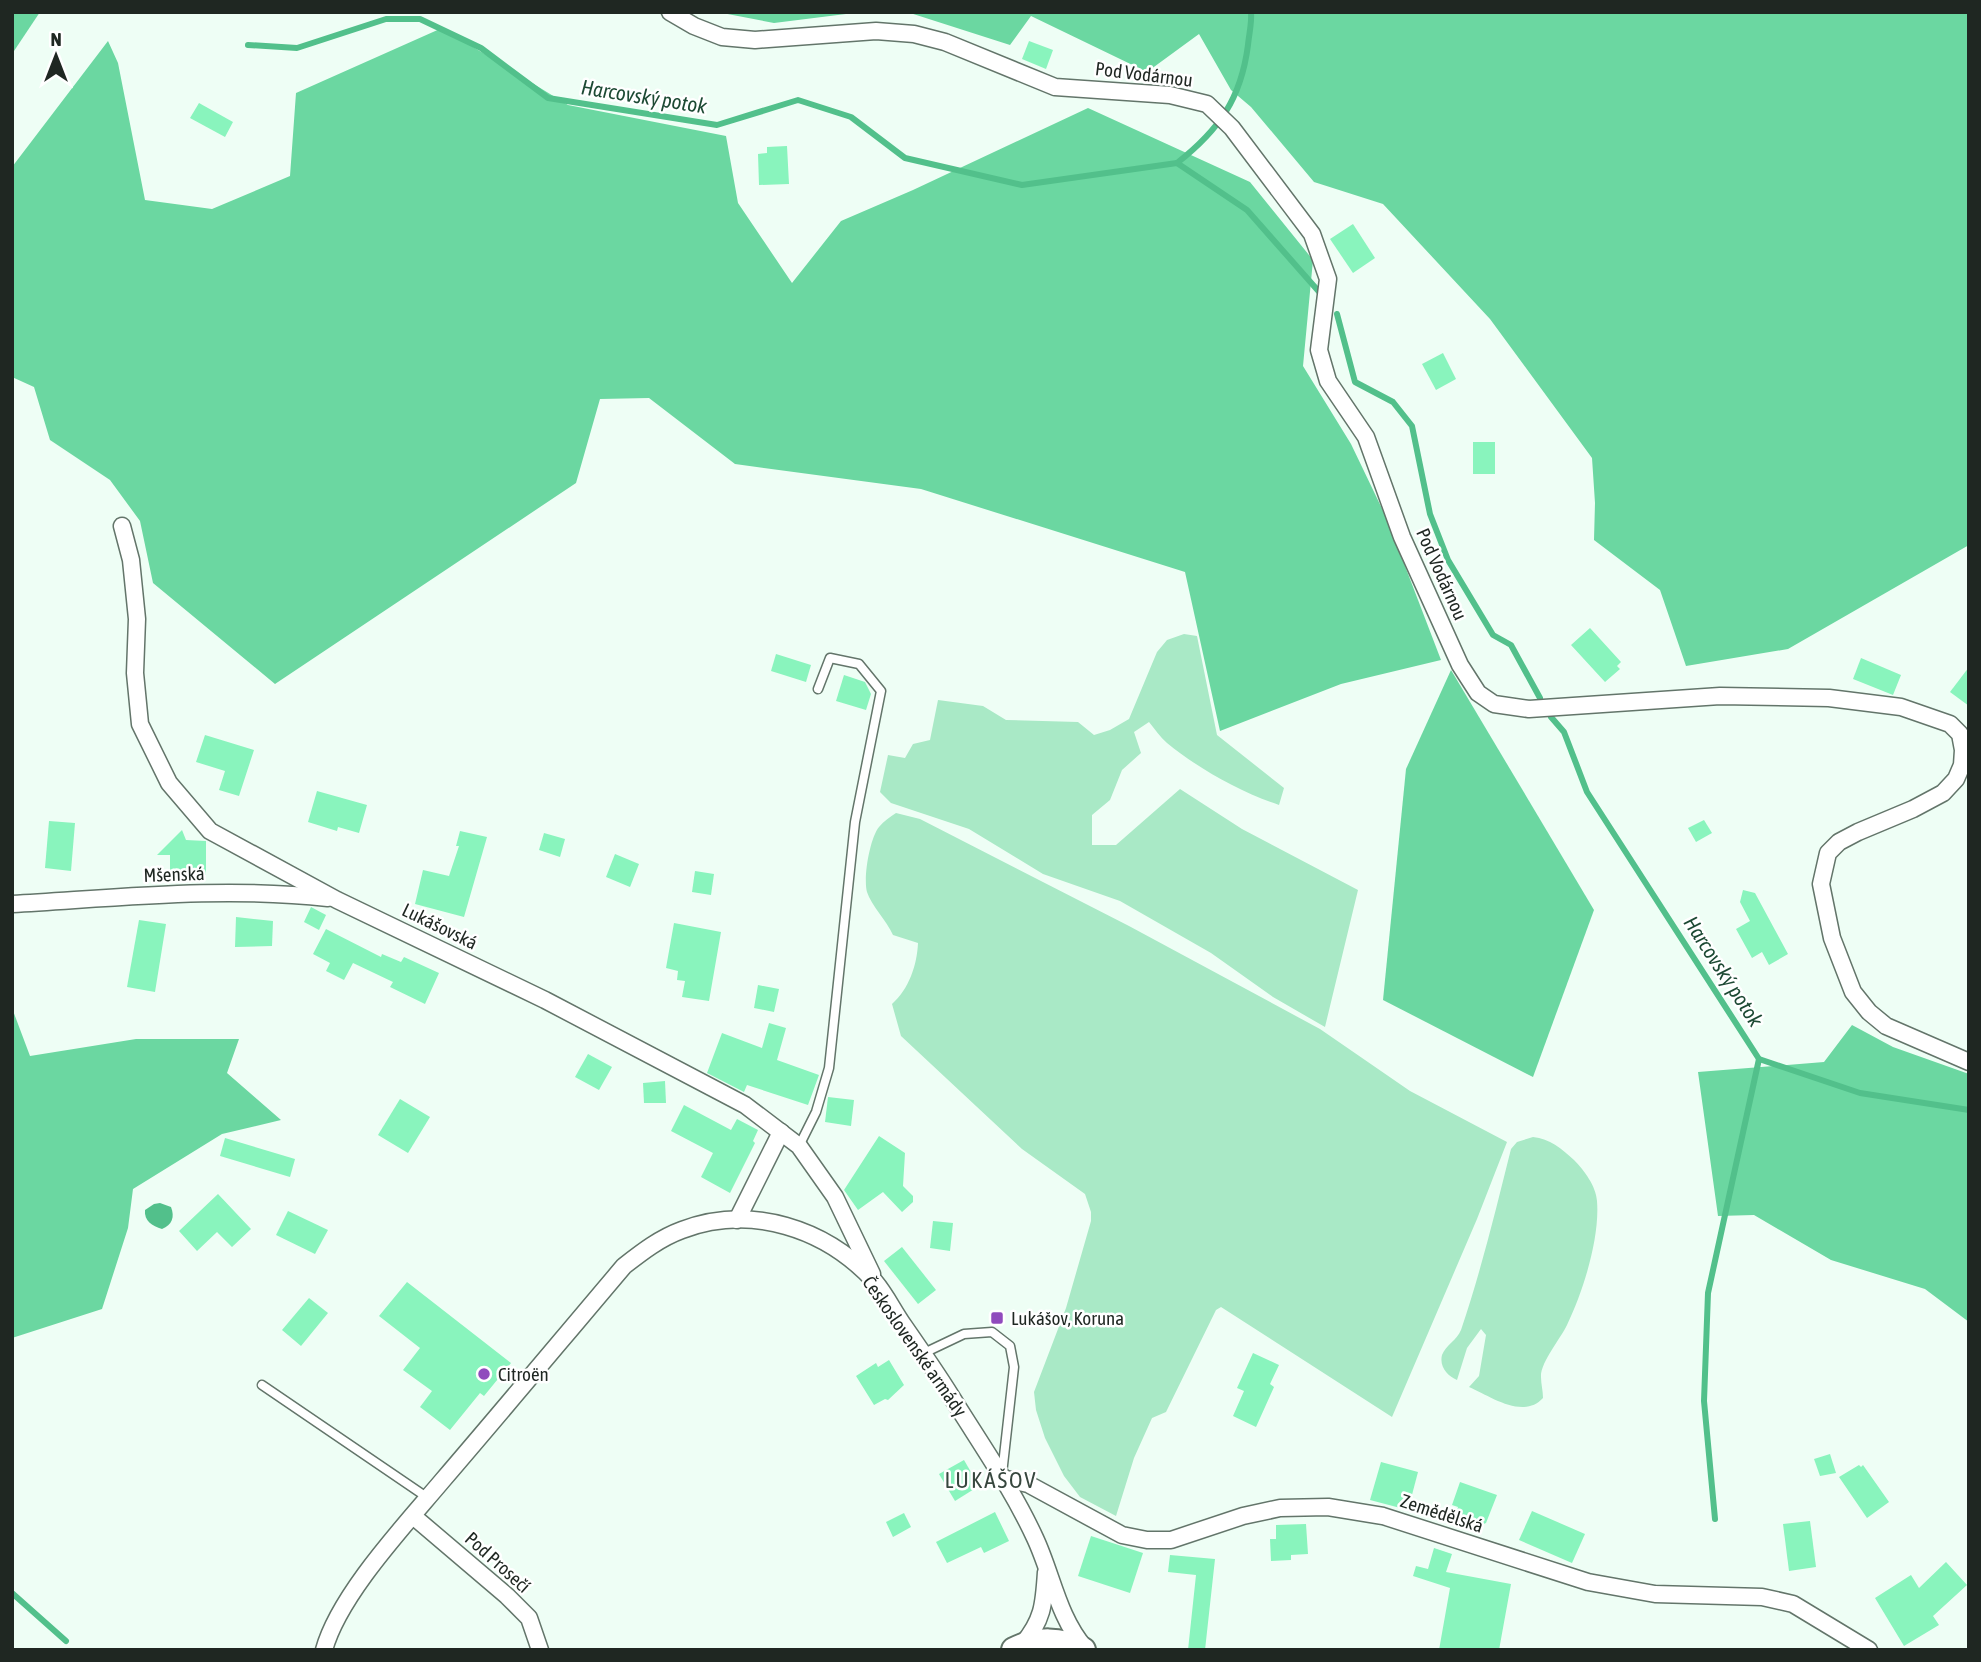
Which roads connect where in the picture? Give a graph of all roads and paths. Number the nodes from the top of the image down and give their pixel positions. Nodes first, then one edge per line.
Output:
1 (670, 12) edge
2 (122, 526) dead end
3 (818, 689) dead end
4 (337, 900) junction
5 (12, 904) edge
6 (1969, 1062) edge
7 (780, 1132) junction
8 (799, 1146) junction
9 (737, 1220) junction
10 (876, 1283) junction
11 (924, 1353) junction
12 (262, 1385) dead end
13 (1002, 1478) junction
14 (428, 1499) junction
15 (413, 1516) junction
16 (1047, 1567) junction
17 (538, 1643) edge
18 (1018, 1648) edge
19 (324, 1650) edge
20 (1085, 1650) edge
21 (1869, 1650) edge

1 - 6 street, Pod Vodárnou
2 - 4 street, Lukášovská
3 - 8 lane
4 - 5 street, Mšenská
4 - 7 street, Lukášovská
7 - 8 street, Lukášovská
7 - 9 street
8 - 10 street, Lukášovská
9 - 10 street, Československé armády
9 - 14 street, Československé armády
10 - 11 street, Československé armády
11 - 13 street, Československé armády
11 - 13 lane
12 - 14 lane
13 - 16 street, Československé armády
13 - 21 street, Zemědělská
14 - 15 street, Československé armády
15 - 17 street, Pod Prosečí
15 - 19 street, Československé armády
16 - 18 street, Československé armády
16 - 20 street, Československé armády
18 - 20 main road, Československé armády

